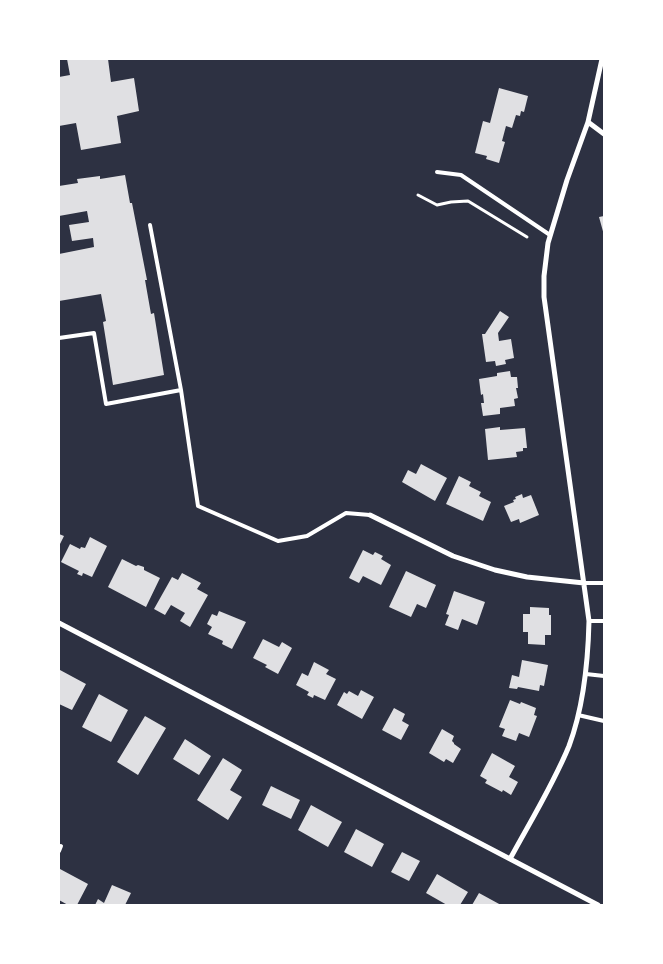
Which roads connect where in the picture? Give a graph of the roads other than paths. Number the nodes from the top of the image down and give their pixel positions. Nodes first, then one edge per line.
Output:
1 (602, 59) edge
2 (588, 122) junction
3 (604, 134) edge
4 (437, 172) dead end
5 (150, 225) dead end
6 (550, 235) junction
7 (59, 338) edge
8 (181, 390) junction
9 (370, 515) joint
10 (604, 582) edge
11 (584, 583) junction
12 (589, 621) junction
13 (604, 621) edge
14 (59, 623) edge
15 (586, 674) junction
16 (604, 676) edge
17 (578, 715) junction
18 (604, 721) edge
19 (61, 846) dead end
20 (59, 851) edge
21 (510, 859) junction
22 (598, 905) edge

1 - 2 street
2 - 3 street
2 - 6 street
4 - 6 lane
5 - 8 lane
6 - 11 street
7 - 8 lane
8 - 9 lane
9 - 11 street
10 - 11 lane
11 - 12 street
12 - 13 lane
12 - 15 street
14 - 21 street
15 - 16 lane
15 - 17 street
17 - 18 lane
17 - 21 street
19 - 20 lane
21 - 22 street

